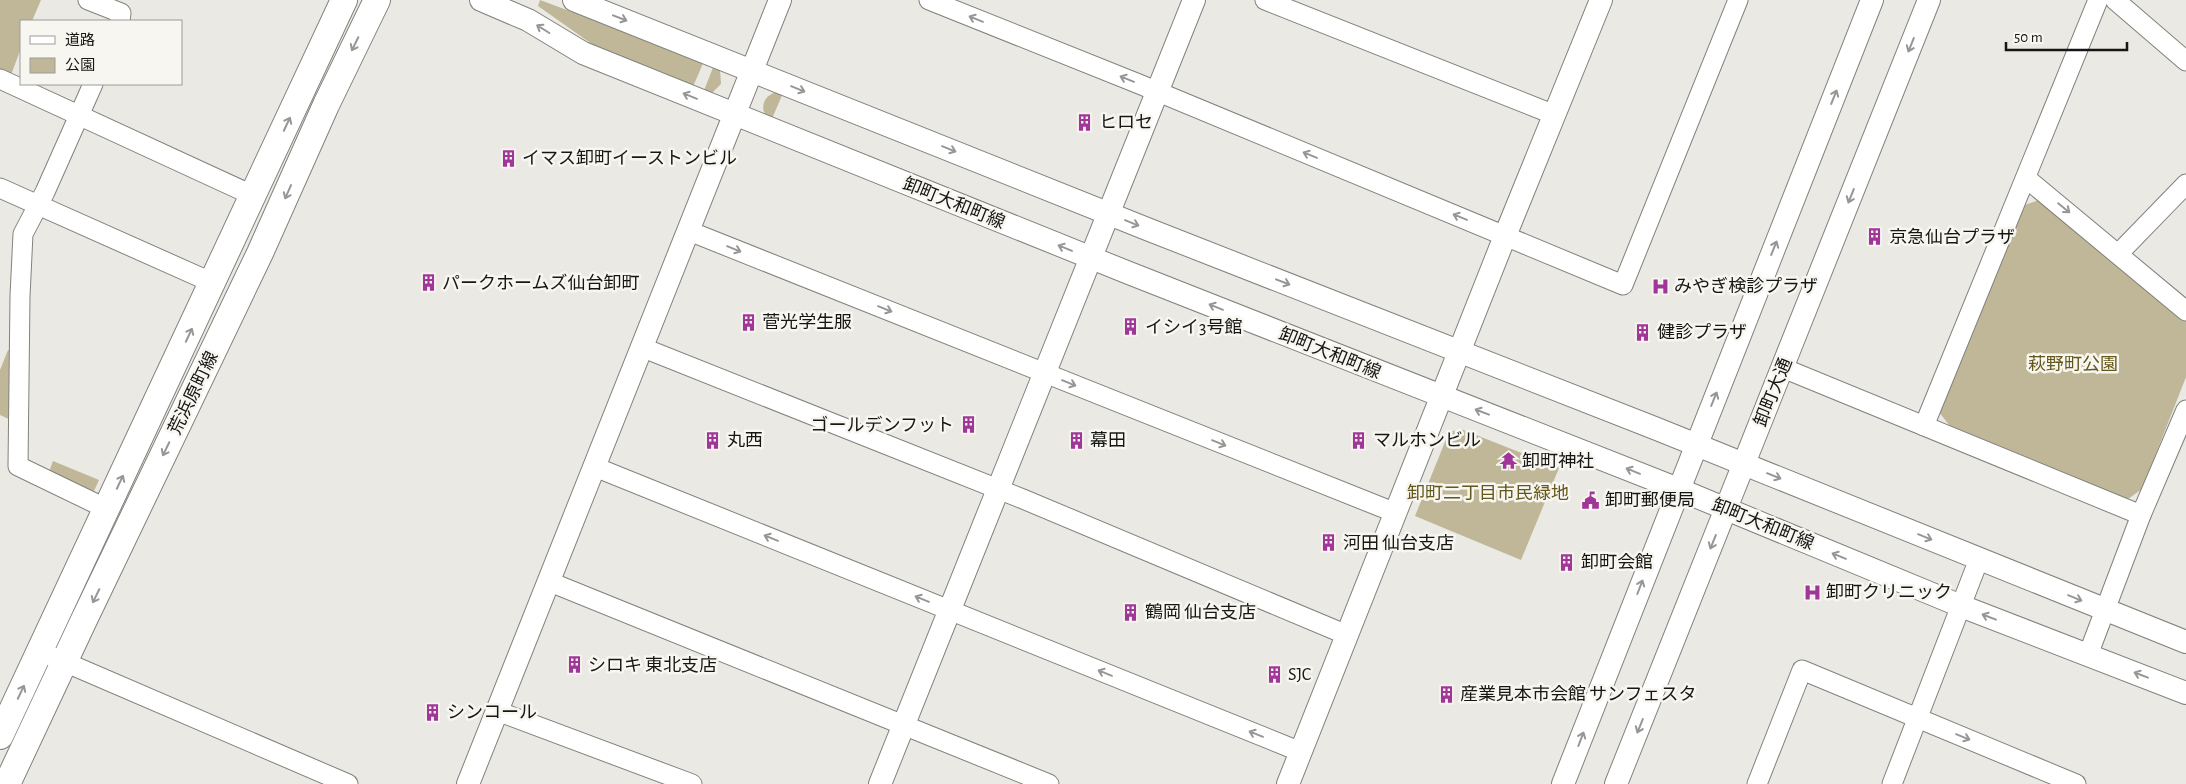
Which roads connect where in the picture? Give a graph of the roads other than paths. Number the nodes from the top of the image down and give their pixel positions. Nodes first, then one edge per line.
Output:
1 (88, 0) edge
2 (344, 0) edge
3 (376, 0) edge
4 (481, 0) edge
5 (574, 0) edge
6 (780, 0) edge
7 (929, 0) edge
8 (1194, 0) edge
9 (1265, 0) edge
10 (1601, 0) edge
11 (1738, 0) edge
12 (1872, 0) edge
13 (1929, 0) edge
14 (2098, 0) edge
15 (2115, 0) edge
16 (120, 20) edge
17 (2186, 61) edge
18 (752, 71) junction
19 (0, 79) edge
20 (93, 85) edge
21 (1157, 92) junction
22 (735, 114) junction
23 (1555, 115) junction
24 (79, 116) junction
25 (2026, 178) junction
26 (2186, 184) edge
27 (0, 188) edge
28 (254, 196) junction
29 (38, 205) junction
30 (1108, 214) junction
31 (689, 231) junction
32 (1505, 236) junction
33 (2119, 253) junction
34 (1090, 258) junction
35 (213, 283) junction
36 (2186, 311) edge
37 (641, 347) junction
38 (1461, 352) junction
39 (1783, 368) junction
40 (1044, 373) junction
41 (1443, 397) junction
42 (2186, 410) edge
43 (1924, 426) junction
44 (1696, 444) junction
45 (1744, 464) junction
46 (595, 466) junction
47 (998, 489) junction
48 (1678, 489) junction
49 (1726, 509) junction
50 (107, 510) junction
51 (1396, 513) junction
52 (2141, 515) junction
53 (1979, 559) junction
54 (550, 582) junction
55 (1961, 606) junction
56 (950, 610) junction
57 (2106, 611) junction
58 (1347, 635) junction
59 (2186, 642) edge
60 (40, 651) junction
61 (2088, 655) junction
62 (64, 661) junction
63 (2186, 693) edge
64 (498, 711) junction
65 (1918, 719) junction
66 (904, 724) junction
67 (0, 736) edge
68 (1301, 752) junction
69 (7, 784) edge
70 (348, 784) edge
71 (468, 784) edge
72 (692, 784) edge
73 (880, 784) edge
74 (1049, 784) edge
75 (1288, 784) edge
76 (1563, 784) edge
77 (1616, 784) edge
78 (1757, 784) edge
79 (1892, 784) edge
80 (2076, 784) edge

1 - 16 street
28 -> 2 main road, 荒浜原町線
3 -> 62 main road, 荒浜原町線
22 -> 4 street, 卸町大和町線
5 -> 18 street
6 - 18 street
21 -> 7 street
8 - 21 street
9 - 23 street
10 - 23 street
11 - 32 street
44 -> 12 street
13 -> 39 street, 卸町大通
14 - 25 street
15 - 17 street
18 - 22 street
18 -> 30 street
19 - 24 street
20 - 24 street
21 - 30 street
32 -> 21 street
22 - 31 street
34 -> 22 street, 卸町大和町線
23 - 32 street
24 - 28 street
24 - 29 street
25 -> 33 street
25 - 43 street
26 - 33 street
27 - 29 street
28 - 35 main road, 荒浜原町線
29 - 35 street
29 - 50 street
30 - 34 street
30 -> 38 street
31 - 37 street
31 -> 40 street
32 - 38 street
33 - 36 street
34 - 40 street
41 -> 34 street, 卸町大和町線
50 -> 35 main road, 荒浜原町線
37 - 46 street
37 - 47 street
38 - 41 street
38 - 44 street
39 - 43 street
39 - 45 street, 卸町大通
40 - 47 street
40 -> 51 street
48 -> 41 street, 卸町大和町線
41 - 51 street
42 - 52 street
43 - 52 street
44 - 45 street
44 - 48 street
45 - 49 street, 卸町大通
45 -> 53 street
46 - 54 street
56 -> 46 street
47 - 56 street
47 - 58 street
48 - 49 street, 卸町大和町線
76 -> 48 street
55 -> 49 street, 卸町大和町線
49 -> 77 street, 卸町大通
50 - 60 main road, 荒浜原町線
51 - 58 street
52 - 57 street
53 - 55 street
53 -> 57 street
54 - 64 street
54 - 66 street
61 -> 55 street, 卸町大和町線
55 - 65 street
56 - 66 street
68 -> 56 street
57 - 59 street
57 - 61 street
58 - 68 street
60 - 62 street
67 -> 60 main road, 荒浜原町線
63 -> 61 street, 卸町大和町線
62 - 69 main road, 荒浜原町線
62 - 70 street
64 - 71 street
64 - 72 street
65 - 78 street
65 - 79 street
65 -> 80 street
66 - 73 street
66 - 74 street
68 - 75 street

